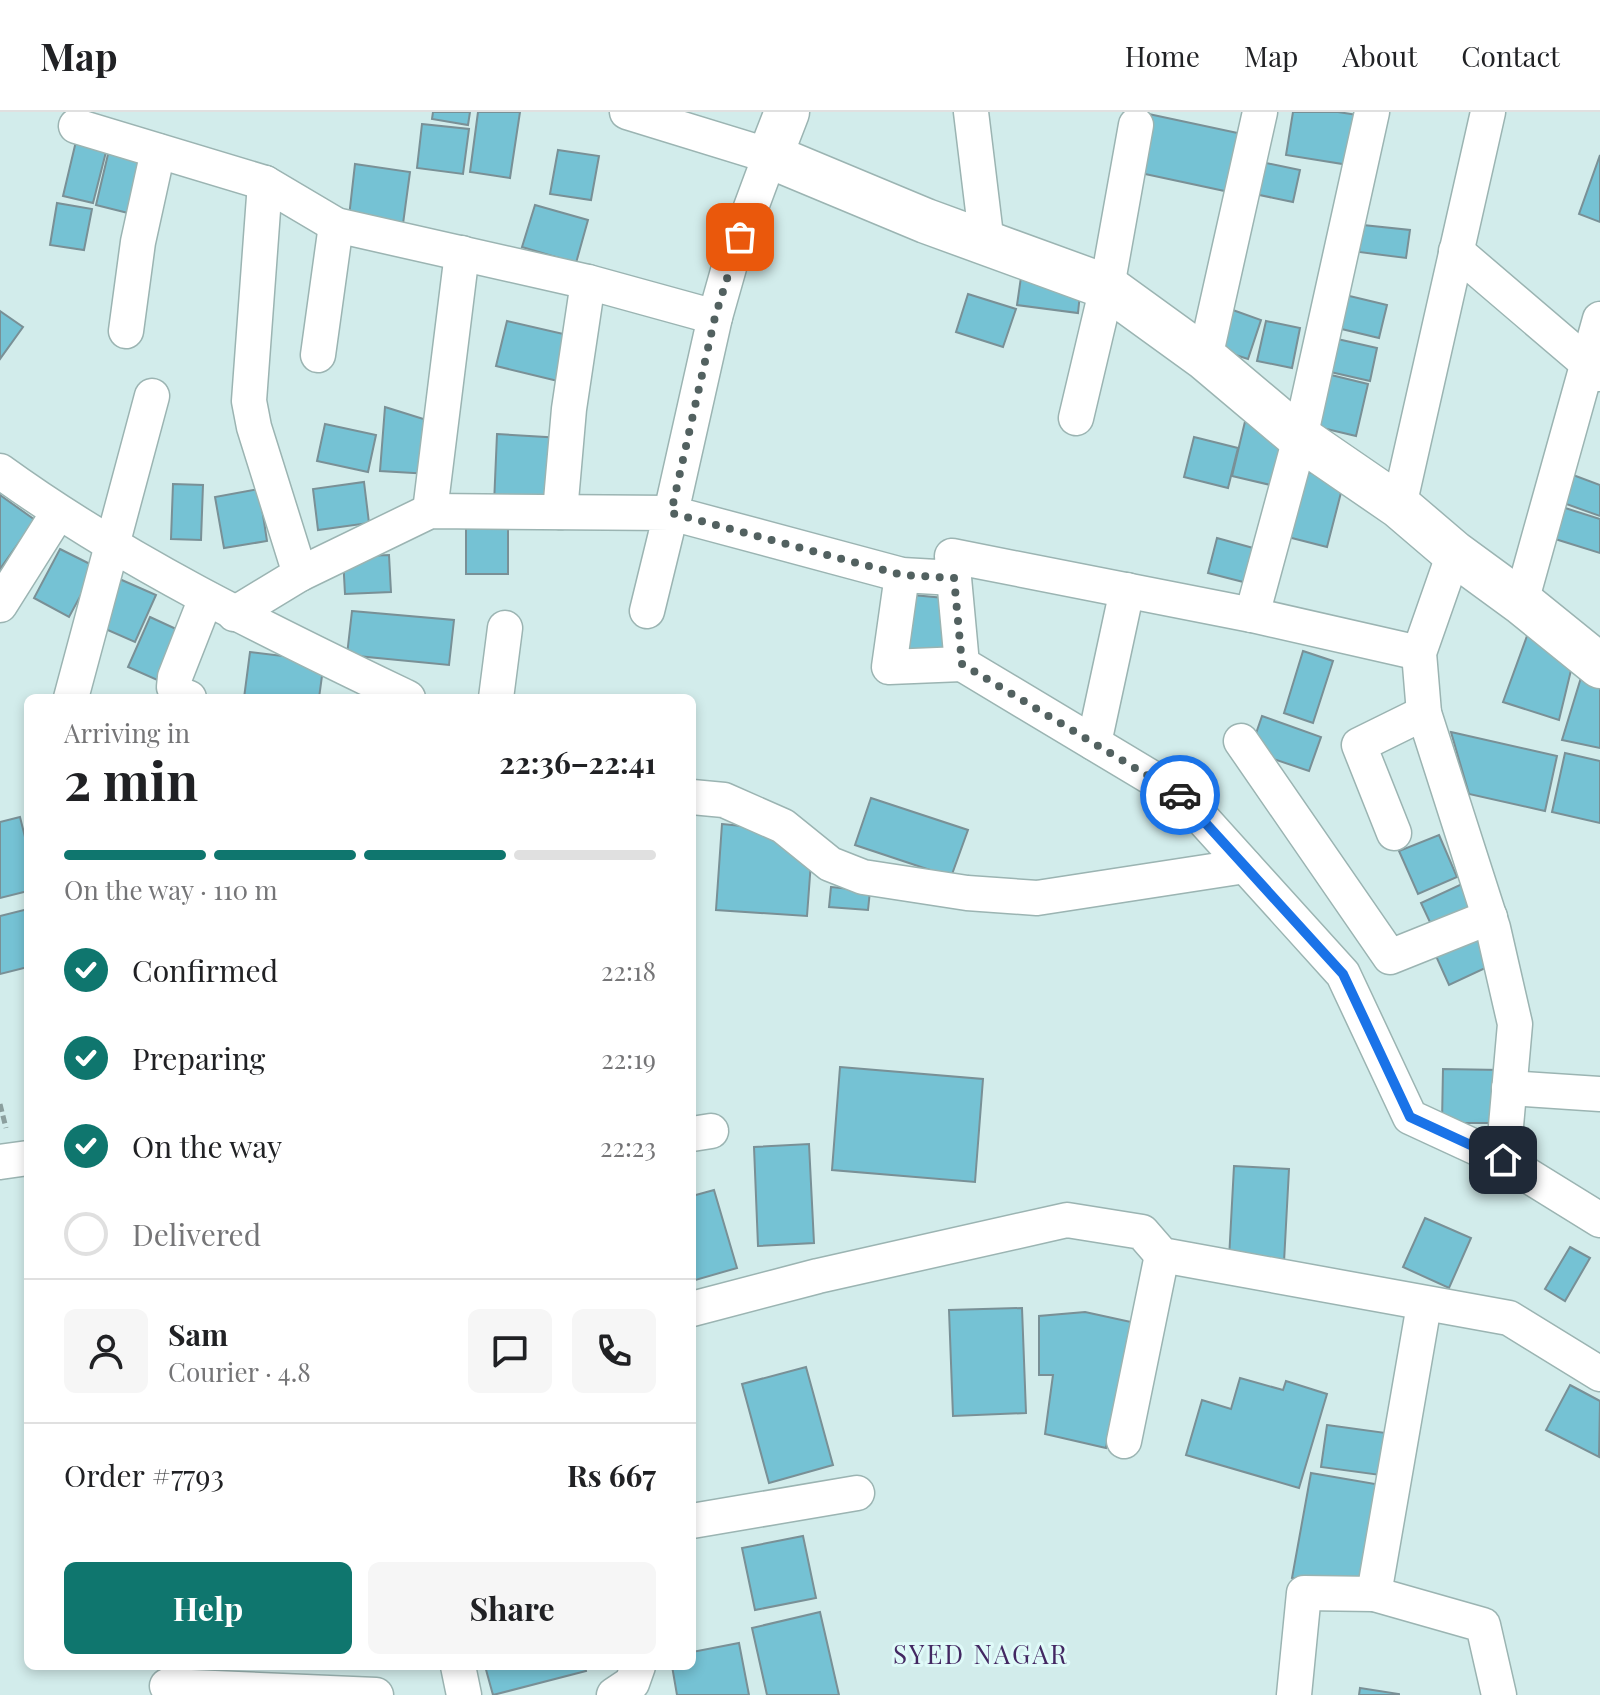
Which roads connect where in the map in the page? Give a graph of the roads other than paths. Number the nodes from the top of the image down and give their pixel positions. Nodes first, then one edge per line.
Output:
1 (627, 112) edge
2 (787, 112) edge
3 (971, 112) edge
4 (1260, 112) edge
5 (1372, 112) edge
6 (1488, 112) edge
7 (1136, 125) dead end
8 (76, 126) dead end
9 (158, 151) junction
10 (770, 156) junction
11 (265, 183) junction
12 (336, 225) junction
13 (987, 244) junction
14 (1456, 251) junction
15 (462, 253) junction
16 (588, 282) junction
17 (1107, 287) junction
18 (715, 317) junction
19 (1600, 319) edge
20 (126, 331) dead end
21 (318, 355) dead end
22 (1205, 358) junction
23 (1593, 368) edge
24 (152, 396) dead end
25 (1076, 418) dead end
26 (1300, 438) junction
27 (0, 471) edge
28 (1399, 506) junction
29 (430, 511) junction
30 (560, 512) junction
31 (58, 513) junction
32 (671, 513) junction
33 (112, 546) junction
34 (1454, 553) junction
35 (300, 574) junction
36 (902, 575) junction
37 (954, 578) junction
38 (1127, 590) junction
39 (1521, 602) junction
40 (0, 605) edge
41 (220, 606) junction
42 (647, 611) dead end
43 (1252, 615) junction
44 (505, 628) dead end
45 (1419, 653) junction
46 (962, 664) junction
47 (1600, 666) edge
48 (72, 694) edge
49 (179, 694) edge
50 (400, 694) edge
51 (497, 694) edge
52 (1424, 713) junction
53 (1241, 741) dead end
54 (1094, 743) junction
55 (696, 797) edge
56 (1394, 833) dead end
57 (1245, 866) junction
58 (1490, 917) junction
59 (1509, 1088) junction
60 (1600, 1094) edge
61 (24, 1159) edge
62 (1503, 1160) junction
63 (0, 1162) edge
64 (1600, 1220) edge
65 (1162, 1255) junction
66 (1424, 1305) junction
67 (696, 1308) edge
68 (1600, 1374) edge
69 (1124, 1441) dead end
70 (857, 1493) dead end
71 (696, 1520) edge
72 (1374, 1594) junction
73 (459, 1670) edge
74 (637, 1670) edge
75 (167, 1686) dead end
76 (376, 1695) edge
77 (464, 1695) edge
78 (614, 1695) edge
79 (1294, 1695) edge
80 (1499, 1695) edge

1 - 10 street
2 - 10 street
3 - 13 street
4 - 22 street
5 - 26 street
6 - 14 street
7 - 17 street
8 - 9 street
9 - 11 street
9 - 20 street
10 - 13 street
10 - 18 street
11 - 12 street
11 - 35 street
12 - 15 street
12 - 21 street
13 - 17 street
14 - 23 street
14 - 28 street
15 - 16 street
15 - 29 street
16 - 18 street
16 - 30 street
17 - 22 street
17 - 25 street
18 - 32 street
19 - 23 street
22 - 26 street
23 - 39 street
24 - 33 street
26 - 28 street
26 - 43 street
27 - 31 street
28 - 34 street
29 - 30 street
29 - 35 street
30 - 32 street
31 - 33 street
31 - 40 street
32 - 36 street
32 - 42 street
33 - 41 street
33 - 48 street
34 - 39 street
34 - 45 street
35 - 41 street
36 - 37 street
36 - 46 street
37 - 38 street
37 - 46 street
38 - 43 street
38 - 54 street
39 - 47 street
41 - 49 street
41 - 50 street
43 - 45 street
44 - 51 street
45 - 52 street
46 - 54 street
52 - 56 street
52 - 58 street
53 - 58 street
54 - 57 street
55 - 57 street
57 - 62 street
58 - 59 street
59 - 60 street
59 - 62 street
61 - 63 street
62 - 64 street
65 - 66 street
65 - 67 street
65 - 69 street
66 - 68 street
66 - 72 street
70 - 71 street
72 - 79 street
72 - 80 street
73 - 77 street
74 - 78 street
75 - 76 street

